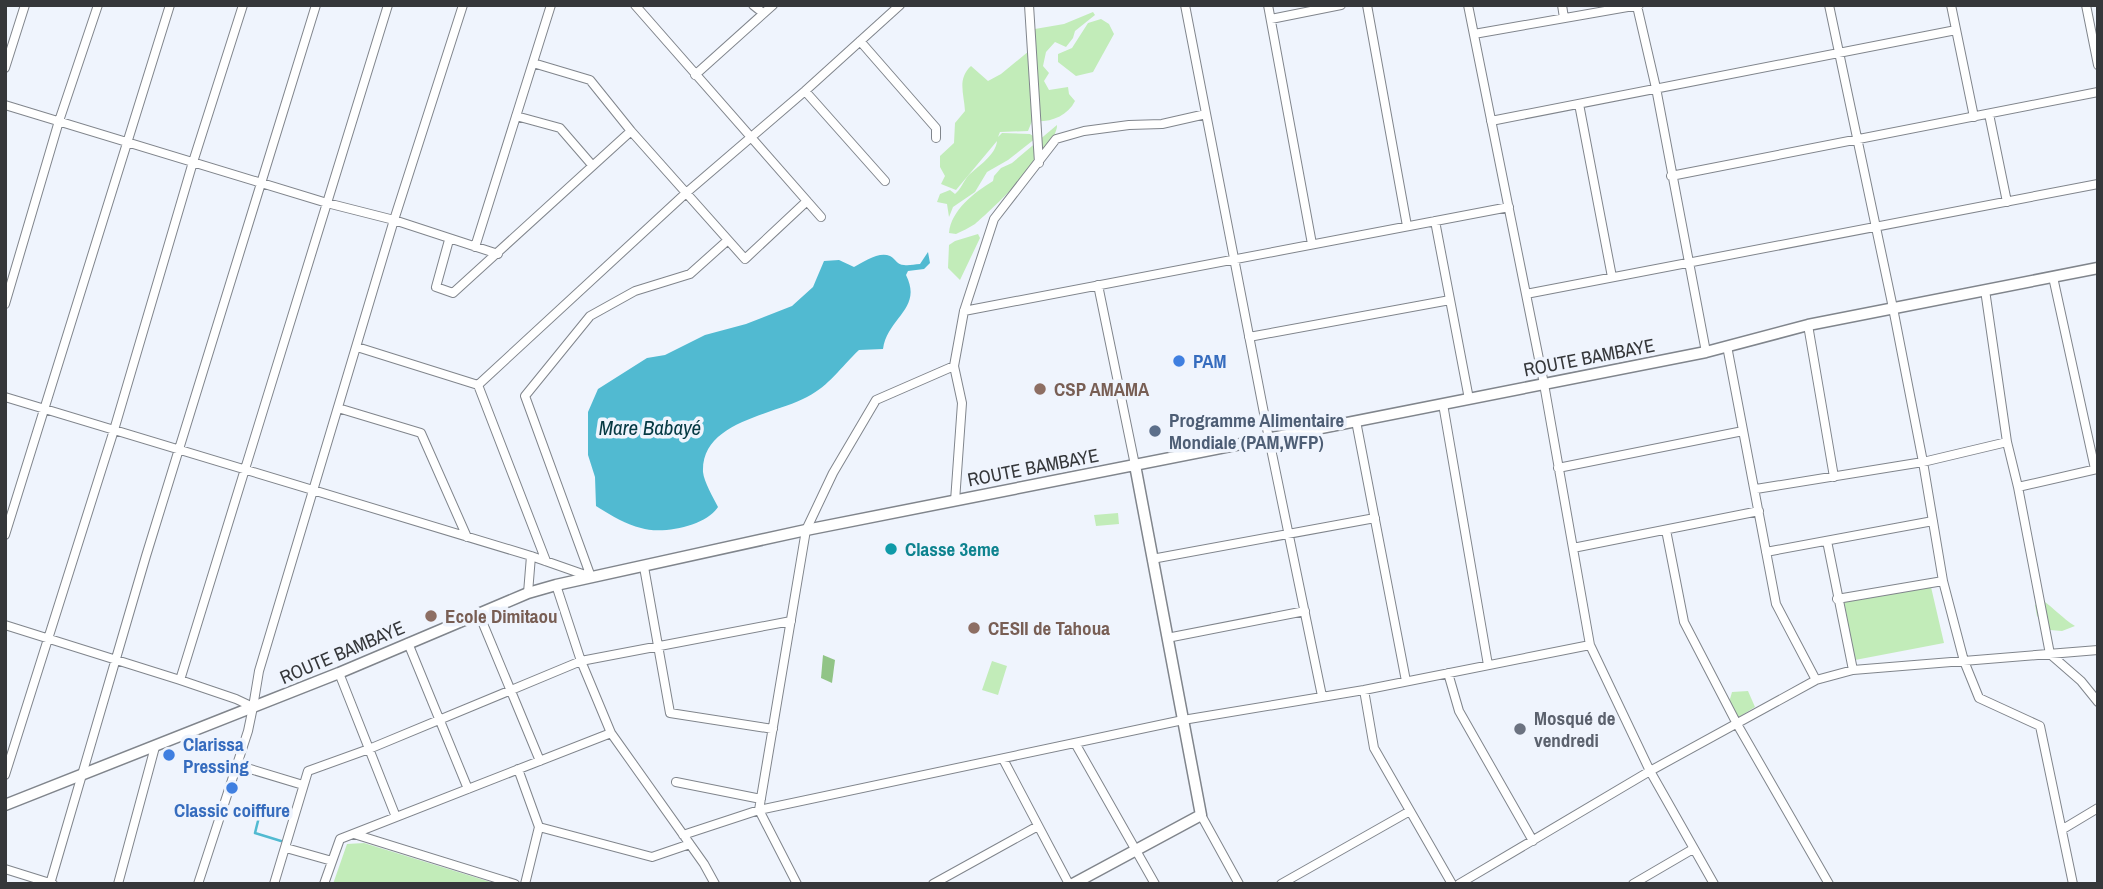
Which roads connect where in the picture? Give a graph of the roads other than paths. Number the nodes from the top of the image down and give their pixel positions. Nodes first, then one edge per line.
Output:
1 (25, 5) edge
2 (98, 5) edge
3 (170, 5) edge
4 (243, 5) edge
5 (316, 5) edge
6 (388, 5) edge
7 (463, 5) edge
8 (551, 5) edge
9 (635, 5) edge
10 (753, 5) edge
11 (773, 5) edge
12 (900, 5) edge
13 (1029, 5) edge
14 (1185, 5) edge
15 (1268, 5) edge
16 (1341, 5) edge
17 (1367, 5) edge
18 (1468, 5) edge
19 (1562, 5) edge
20 (1638, 5) edge
21 (1829, 5) edge
22 (1951, 5) edge
23 (2086, 5) edge
24 (764, 13) junction
25 (1564, 18) junction
26 (1271, 19) junction
27 (1956, 30) junction
28 (1474, 34) junction
29 (860, 41) junction
30 (1839, 52) junction
31 (533, 63) junction
32 (2098, 65) edge
33 (5, 68) edge
34 (695, 75) junction
35 (1656, 89) junction
36 (805, 90) junction
37 (2098, 92) edge
38 (1579, 104) junction
39 (5, 105) edge
40 (1206, 114) junction
41 (1989, 114) junction
42 (516, 116) junction
43 (1974, 117) junction
44 (59, 121) junction
45 (1491, 121) junction
46 (631, 131) junction
47 (750, 137) junction
48 (936, 138) dead end
49 (1857, 140) junction
50 (127, 142) junction
51 (193, 162) junction
52 (1039, 163) junction
53 (592, 166) junction
54 (1671, 176) junction
55 (885, 181) dead end
56 (260, 183) junction
57 (2098, 184) edge
58 (685, 193) junction
59 (807, 201) junction
60 (2007, 202) junction
61 (327, 203) junction
62 (1508, 207) junction
63 (821, 217) dead end
64 (394, 220) junction
65 (1435, 221) junction
66 (1407, 226) junction
67 (1875, 227) junction
68 (449, 240) junction
69 (728, 240) junction
70 (1312, 244) junction
71 (475, 247) junction
72 (498, 254) junction
73 (1234, 259) junction
74 (1689, 262) junction
75 (2098, 268) edge
76 (1612, 277) junction
77 (2053, 277) junction
78 (1098, 285) junction
79 (1985, 290) junction
80 (1526, 293) junction
81 (1450, 300) junction
82 (5, 304) edge
83 (1893, 308) junction
84 (964, 311) junction
85 (1808, 325) junction
86 (1249, 337) junction
87 (1727, 346) junction
88 (357, 347) junction
89 (1706, 352) junction
90 (954, 366) junction
91 (1544, 384) junction
92 (478, 385) junction
93 (5, 397) edge
94 (1469, 399) junction
95 (1443, 404) junction
96 (43, 408) junction
97 (338, 408) junction
98 (1356, 421) junction
99 (114, 430) junction
100 (1743, 431) junction
101 (1269, 439) junction
102 (2007, 442) junction
103 (180, 450) junction
104 (1923, 462) junction
105 (1135, 465) junction
106 (1558, 468) junction
107 (2096, 469) edge
108 (246, 470) junction
109 (1834, 477) junction
110 (2018, 486) junction
111 (1756, 489) junction
112 (314, 491) junction
113 (955, 501) junction
114 (1759, 511) junction
115 (1375, 518) junction
116 (1933, 521) junction
117 (806, 530) junction
118 (1666, 530) junction
119 (1289, 534) junction
120 (5, 536) edge
121 (467, 537) junction
122 (1827, 541) junction
123 (1573, 548) junction
124 (1766, 552) junction
125 (531, 556) junction
126 (1152, 559) junction
127 (546, 561) junction
128 (644, 567) junction
129 (591, 577) junction
130 (1942, 581) junction
131 (556, 585) junction
132 (528, 593) junction
133 (1837, 599) junction
134 (1305, 611) junction
135 (479, 614) junction
136 (791, 621) junction
137 (5, 625) edge
138 (1167, 638) junction
139 (47, 639) junction
140 (408, 643) junction
141 (1590, 645) junction
142 (659, 647) junction
143 (2098, 650) edge
144 (2050, 654) junction
145 (114, 661) junction
146 (581, 661) junction
147 (1964, 661) junction
148 (1488, 665) junction
149 (1853, 670) junction
150 (339, 673) junction
151 (1448, 673) junction
152 (180, 680) junction
153 (1816, 680) junction
154 (1406, 681) junction
155 (510, 690) junction
156 (1364, 690) junction
157 (1322, 696) junction
158 (2098, 702) edge
159 (253, 707) junction
160 (439, 720) junction
161 (1183, 720) junction
162 (1737, 724) junction
163 (773, 729) junction
164 (611, 733) junction
165 (1074, 743) junction
166 (155, 747) junction
167 (369, 749) junction
168 (1003, 758) junction
169 (540, 761) junction
170 (237, 765) junction
171 (518, 769) junction
172 (1650, 771) junction
173 (5, 775) edge
174 (82, 776) junction
175 (676, 782) dead end
176 (303, 785) junction
177 (468, 789) junction
178 (761, 799) junction
179 (5, 805) edge
180 (2098, 808) edge
181 (759, 810) junction
182 (1410, 811) junction
183 (1201, 815) junction
184 (396, 817) junction
185 (1038, 826) junction
186 (540, 827) junction
187 (2063, 829) junction
188 (354, 834) junction
189 (683, 835) junction
190 (1533, 841) junction
191 (690, 844) junction
192 (286, 848) junction
193 (1136, 849) junction
194 (1693, 849) junction
195 (332, 861) junction
196 (5, 869) edge
197 (51, 883) edge
198 (118, 884) edge
199 (198, 884) edge
200 (274, 884) edge
201 (324, 884) edge
202 (515, 884) edge
203 (526, 884) edge
204 (715, 884) edge
205 (797, 884) edge
206 (933, 884) edge
207 (1071, 884) edge
208 (1155, 884) edge
209 (1239, 884) edge
210 (1281, 884) edge
211 (1452, 884) edge
212 (1459, 884) edge
213 (1633, 884) edge
214 (1714, 884) edge
215 (1829, 884) edge
216 (2073, 884) edge

1 - 33 street
2 - 44 street
3 - 50 street
4 - 51 street
5 - 56 street
6 - 61 street
7 - 64 street
8 - 31 street
9 - 34 street
10 - 24 street
11 - 24 street
12 - 29 street
13 - 52 street
14 - 40 street
15 - 26 street
16 - 26 street
17 - 66 street
18 - 28 street
19 - 25 street
20 - 25 street
20 - 35 street
21 - 30 street
22 - 27 street
23 - 32 street
24 - 34 street
25 - 28 street
26 - 70 street
27 - 30 street
27 - 43 street
28 - 45 street
29 - 36 street
29 - 48 street
30 - 35 street
30 - 49 street
31 - 42 street
31 - 46 street
34 - 47 street
35 - 38 street
35 - 54 street
36 - 47 street
36 - 55 street
37 - 41 street
38 - 45 street
38 - 76 street
39 - 44 street
40 - 52 street
40 - 73 street
41 - 43 street
41 - 60 street
42 - 53 street
42 - 71 street
43 - 49 street
44 - 50 street
44 - 82 street
45 - 62 street
46 - 53 street
46 - 58 street
47 - 58 street
47 - 59 street
49 - 54 street
49 - 67 street
50 - 51 street
50 - 96 street
51 - 56 street
51 - 99 street
52 - 84 street
53 - 72 street
54 - 74 street
56 - 61 street
56 - 103 street
57 - 60 street
58 - 69 street
58 - 92 street
59 - 63 street
59 - 69 street
60 - 67 street
61 - 64 street
61 - 108 street
62 - 65 street
62 - 80 street
64 - 68 street
64 - 88 street
65 - 66 street
65 - 81 street
66 - 70 street
67 - 74 street
67 - 83 street
68 - 71 street
68 - 72 street
69 - 129 street
70 - 73 street
71 - 72 street
73 - 78 street
73 - 86 street
74 - 76 street
74 - 89 street
75 - 77 street, ROUTE BAMBAYE
76 - 80 street
77 - 79 street, ROUTE BAMBAYE
77 - 107 street
78 - 84 street
78 - 105 street
79 - 83 street, ROUTE BAMBAYE
79 - 102 street
80 - 91 street
81 - 86 street
81 - 94 street
83 - 85 street, ROUTE BAMBAYE
83 - 104 street
84 - 90 street
85 - 87 street, ROUTE BAMBAYE
85 - 109 street
86 - 101 street
87 - 89 street, ROUTE BAMBAYE
87 - 100 street
88 - 92 street
88 - 97 street
89 - 91 street, ROUTE BAMBAYE
90 - 113 street
90 - 117 street
91 - 94 street, ROUTE BAMBAYE
91 - 106 street
92 - 127 street
93 - 96 street
94 - 95 street, ROUTE BAMBAYE
95 - 98 street, ROUTE BAMBAYE
95 - 148 street
96 - 99 street
96 - 120 street
97 - 112 street
97 - 121 street
98 - 101 street, ROUTE BAMBAYE
98 - 115 street
99 - 103 street
99 - 139 street
100 - 106 street
100 - 111 street
101 - 105 street, ROUTE BAMBAYE
101 - 119 street
102 - 104 street
102 - 110 street
103 - 108 street
103 - 145 street
104 - 109 street
104 - 116 street
105 - 113 street, ROUTE BAMBAYE
105 - 126 street
106 - 123 street
107 - 110 street
108 - 112 street
108 - 152 street
109 - 111 street
110 - 144 street
111 - 114 street
112 - 121 street
112 - 159 street
113 - 117 street, ROUTE BAMBAYE
114 - 118 street
114 - 124 street
115 - 119 street
115 - 154 street
116 - 122 street
116 - 130 street
117 - 128 street, ROUTE BAMBAYE
117 - 136 street
118 - 123 street
118 - 162 street
119 - 126 street
119 - 134 street
121 - 125 street
122 - 124 street
122 - 133 street
123 - 141 street
124 - 153 street
125 - 127 street
125 - 132 street
126 - 138 street
127 - 129 street
128 - 129 street, ROUTE BAMBAYE
128 - 142 street
129 - 131 street, ROUTE BAMBAYE
130 - 133 street
130 - 147 street
131 - 132 street, ROUTE BAMBAYE
131 - 146 street
132 - 135 street, ROUTE BAMBAYE
133 - 149 street
134 - 138 street
134 - 157 street
135 - 140 street, ROUTE BAMBAYE
135 - 155 street
136 - 142 street
136 - 163 street
137 - 139 street
138 - 161 street
139 - 145 street
139 - 173 street
140 - 150 street, ROUTE BAMBAYE
140 - 160 street
141 - 148 street
141 - 172 street
142 - 146 street
142 - 163 street
143 - 144 street
144 - 147 street
144 - 158 street
145 - 152 street
145 - 174 street
146 - 155 street
146 - 164 street
147 - 149 street
147 - 187 street
148 - 151 street
149 - 153 street
150 - 159 street, ROUTE BAMBAYE
150 - 167 street
151 - 154 street
151 - 190 street
152 - 159 street
153 - 162 street
154 - 156 street
155 - 160 street
155 - 169 street
156 - 157 street
156 - 182 street
157 - 161 street
159 - 166 street, ROUTE BAMBAYE
159 - 170 street
160 - 167 street
160 - 177 street
161 - 165 street
161 - 183 street
162 - 172 street
162 - 215 street
163 - 178 street
164 - 169 street
164 - 189 street
165 - 168 street
165 - 193 street
166 - 174 street, ROUTE BAMBAYE
166 - 198 street
167 - 176 street
167 - 184 street
168 - 181 street
168 - 185 street
169 - 171 street
170 - 176 street
170 - 199 street
171 - 177 street
171 - 186 street
172 - 190 street
172 - 194 street
174 - 179 street, ROUTE BAMBAYE
174 - 197 street
175 - 178 street
176 - 192 street
177 - 184 street
178 - 181 street
180 - 187 street
181 - 189 street
181 - 205 street
182 - 210 street
182 - 211 street
183 - 193 street
183 - 209 street
184 - 188 street
185 - 206 street
185 - 207 street
186 - 191 street
186 - 203 street
187 - 216 street
188 - 195 street
188 - 202 street
189 - 191 street
190 - 212 street
191 - 204 street
192 - 195 street
192 - 200 street
193 - 207 street
193 - 208 street
194 - 213 street
194 - 214 street
195 - 201 street
196 - 197 street

